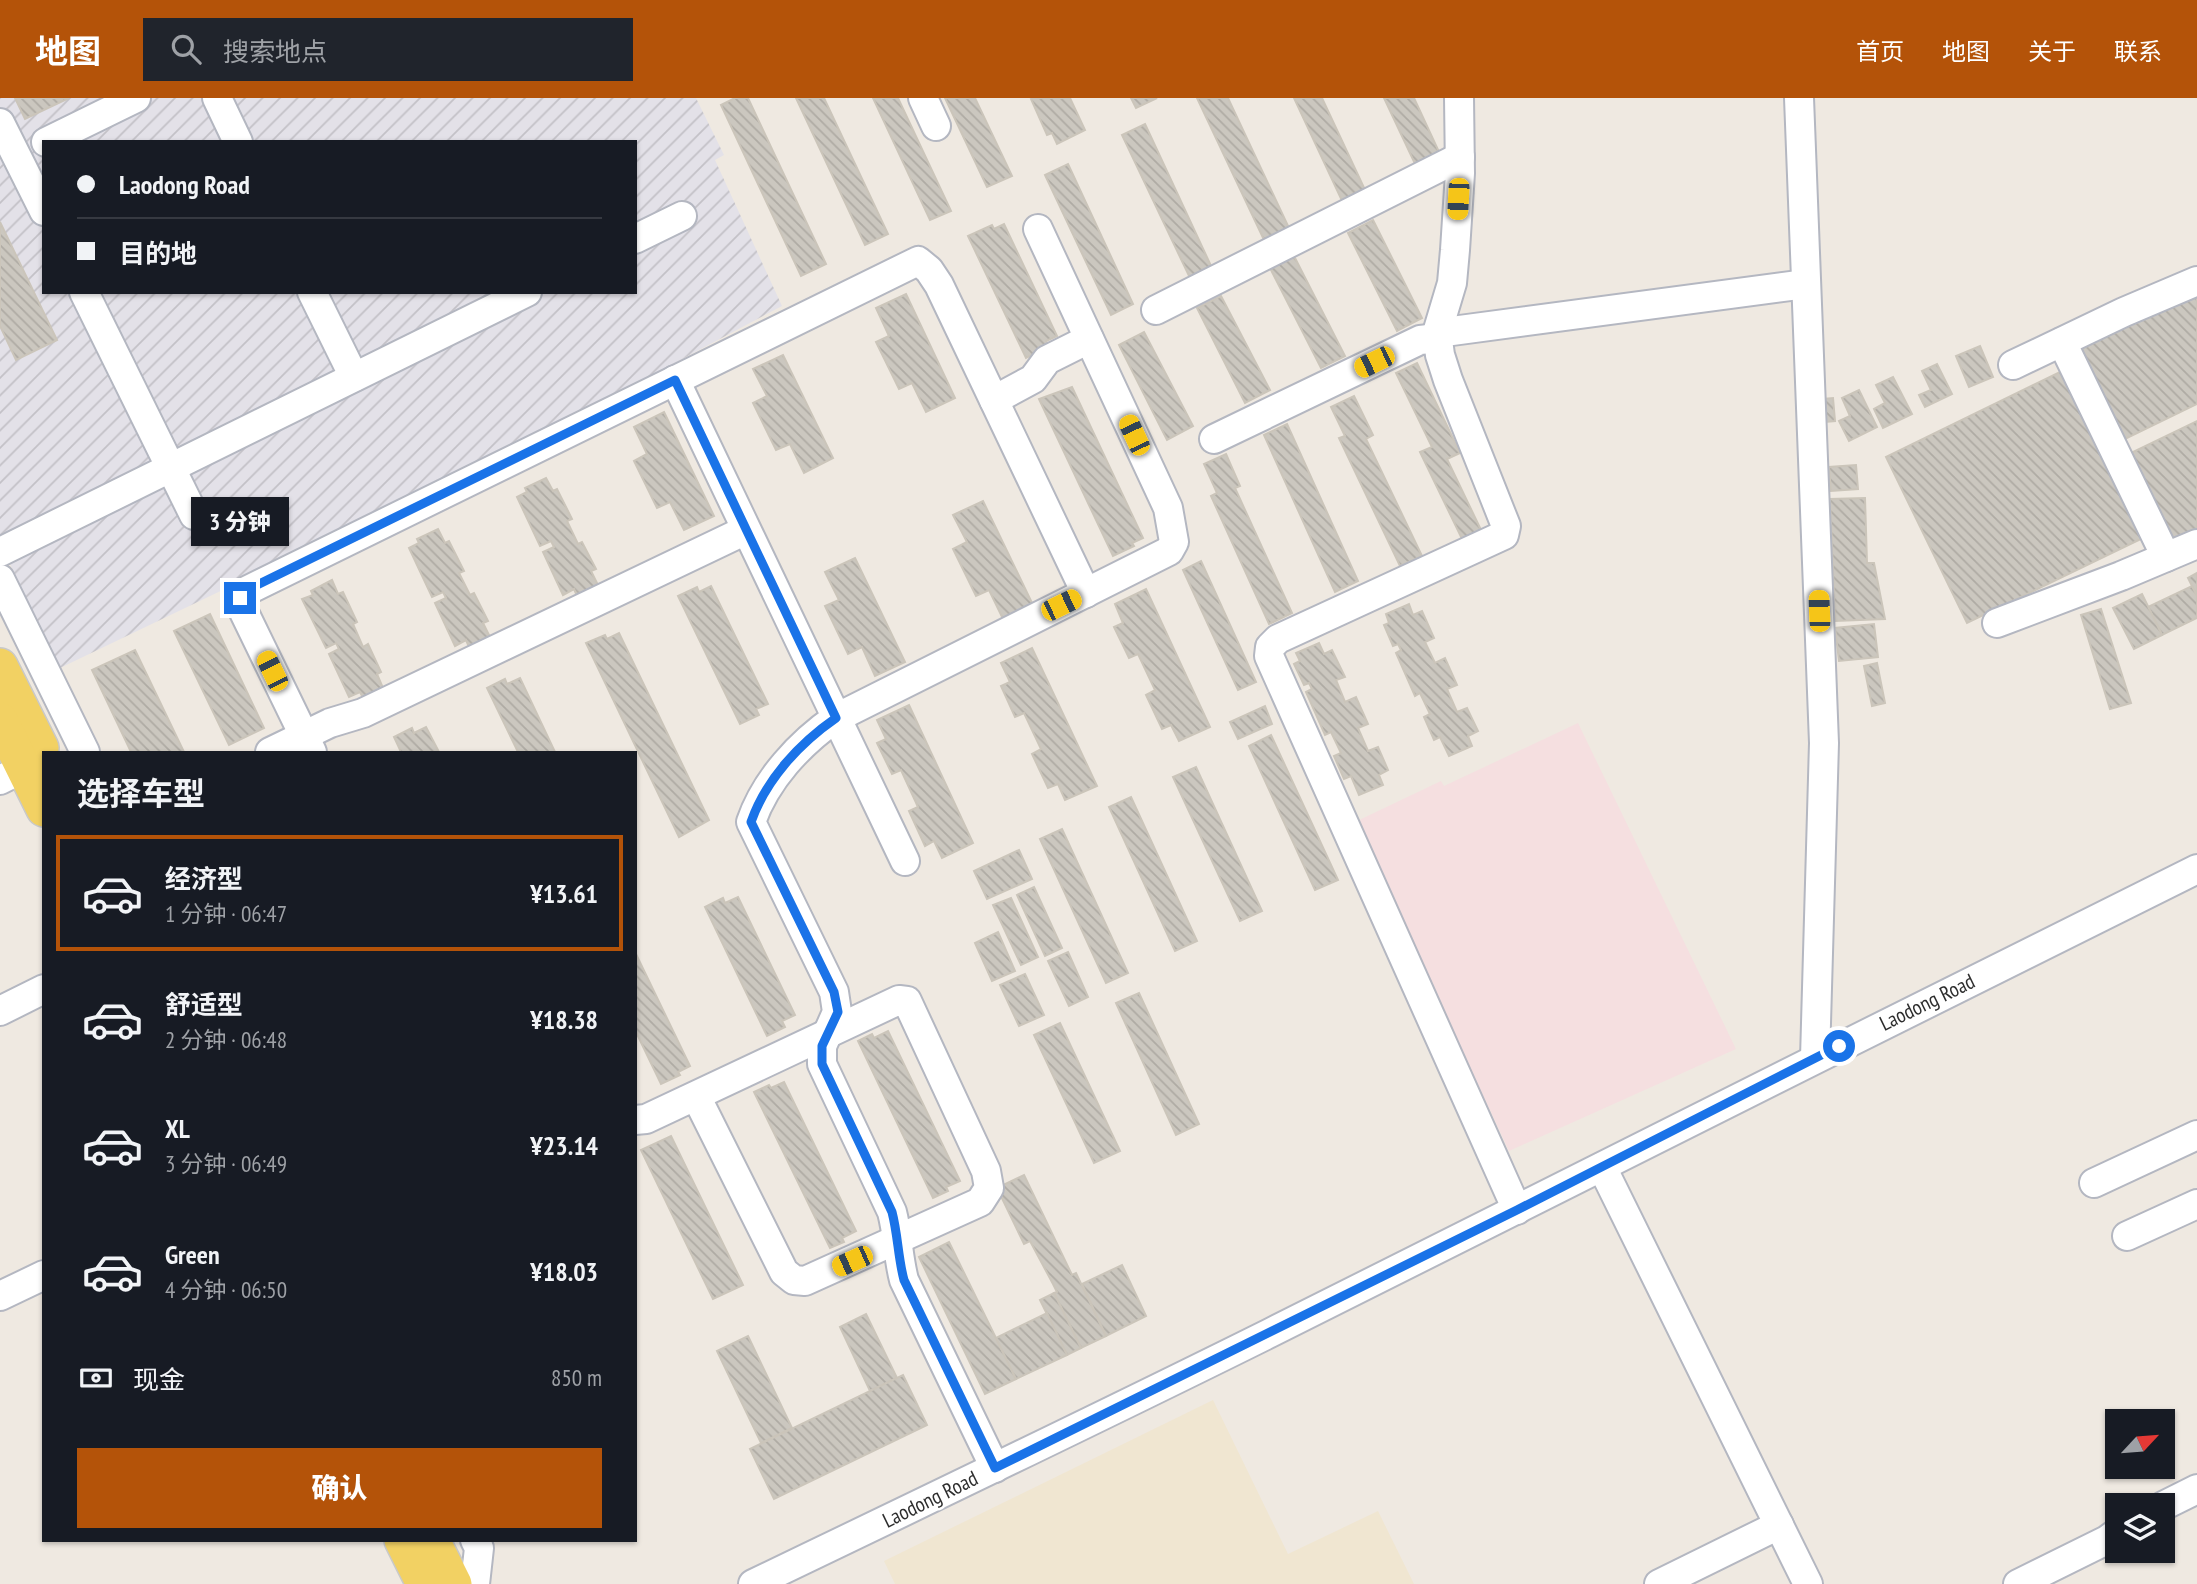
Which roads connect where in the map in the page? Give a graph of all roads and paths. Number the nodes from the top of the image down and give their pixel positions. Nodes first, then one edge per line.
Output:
1 (136, 98) edge
2 (217, 98) edge
3 (923, 98) edge
4 (1460, 98) edge
5 (1799, 98) edge
6 (0, 123) edge
7 (936, 125) dead end
8 (49, 140) edge
9 (237, 140) edge
10 (42, 144) edge
11 (17, 156) junction
12 (1460, 157) junction
13 (42, 207) edge
14 (682, 216) dead end
15 (1038, 229) dead end
16 (637, 238) edge
17 (2197, 281) edge
18 (1807, 284) junction
19 (85, 294) edge
20 (313, 294) edge
21 (523, 294) edge
22 (1156, 310) dead end
23 (1437, 336) junction
24 (1089, 339) junction
25 (2062, 341) junction
26 (2013, 365) dead end
27 (354, 377) junction
28 (675, 380) junction
29 (994, 400) junction
30 (1214, 439) dead end
31 (170, 468) junction
32 (194, 515) dead end
33 (746, 530) junction
34 (2197, 544) edge
35 (0, 552) edge
36 (2166, 557) junction
37 (0, 579) edge
38 (1086, 593) junction
39 (1997, 623) dead end
40 (0, 666) edge
41 (836, 718) junction
42 (0, 720) edge
43 (308, 744) edge
44 (85, 751) edge
45 (275, 751) edge
46 (23, 768) edge
47 (42, 805) edge
48 (905, 861) dead end
49 (2197, 869) edge
50 (42, 990) edge
51 (0, 1011) edge
52 (827, 1033) junction
53 (1815, 1058) junction
54 (696, 1096) junction
55 (637, 1120) edge
56 (2197, 1135) edge
57 (1602, 1167) junction
58 (2094, 1182) dead end
59 (2197, 1204) edge
60 (1517, 1210) junction
61 (2127, 1236) dead end
62 (898, 1240) junction
63 (42, 1276) edge
64 (0, 1296) edge
65 (995, 1468) junction
66 (2197, 1489) edge
67 (2175, 1500) edge
68 (1779, 1525) junction
69 (2105, 1541) edge
70 (403, 1542) edge
71 (433, 1542) edge
72 (476, 1542) edge
73 (424, 1584) edge
74 (454, 1584) edge
75 (475, 1584) edge
76 (753, 1584) edge
77 (1658, 1584) edge
78 (1808, 1584) edge
79 (2018, 1584) edge

1 - 8 street
2 - 9 street
3 - 7 street
4 - 12 street
5 - 18 street
6 - 11 street
10 - 11 street
11 - 13 street
12 - 22 street
12 - 23 street
14 - 16 street
15 - 24 street
17 - 25 street
18 - 23 street
18 - 53 street
19 - 31 street
20 - 27 street
21 - 27 street
23 - 30 street
23 - 60 street
24 - 29 street
24 - 38 street
25 - 26 street
25 - 36 street
27 - 31 street
28 - 29 street
28 - 33 street
28 - 43 street
29 - 38 street
31 - 32 street
31 - 35 street
33 - 41 street
33 - 43 street
34 - 36 street
36 - 39 street
37 - 44 street
38 - 41 street
40 - 46 main road
41 - 48 street
41 - 52 street
42 - 46 main road
43 - 45 street
46 - 47 main road
49 - 53 street, Laodong Road
50 - 51 street
52 - 54 street
52 - 62 street
52 - 62 street
53 - 57 street, Laodong Road
54 - 55 street
54 - 62 street
56 - 58 street
57 - 60 street, Laodong Road
57 - 68 street
59 - 61 street
60 - 65 street, Laodong Road
62 - 65 street
63 - 64 street
65 - 76 street, Laodong Road
66 - 67 street
68 - 77 street
68 - 78 street
69 - 79 street
70 - 73 main road
71 - 74 main road
72 - 75 street

